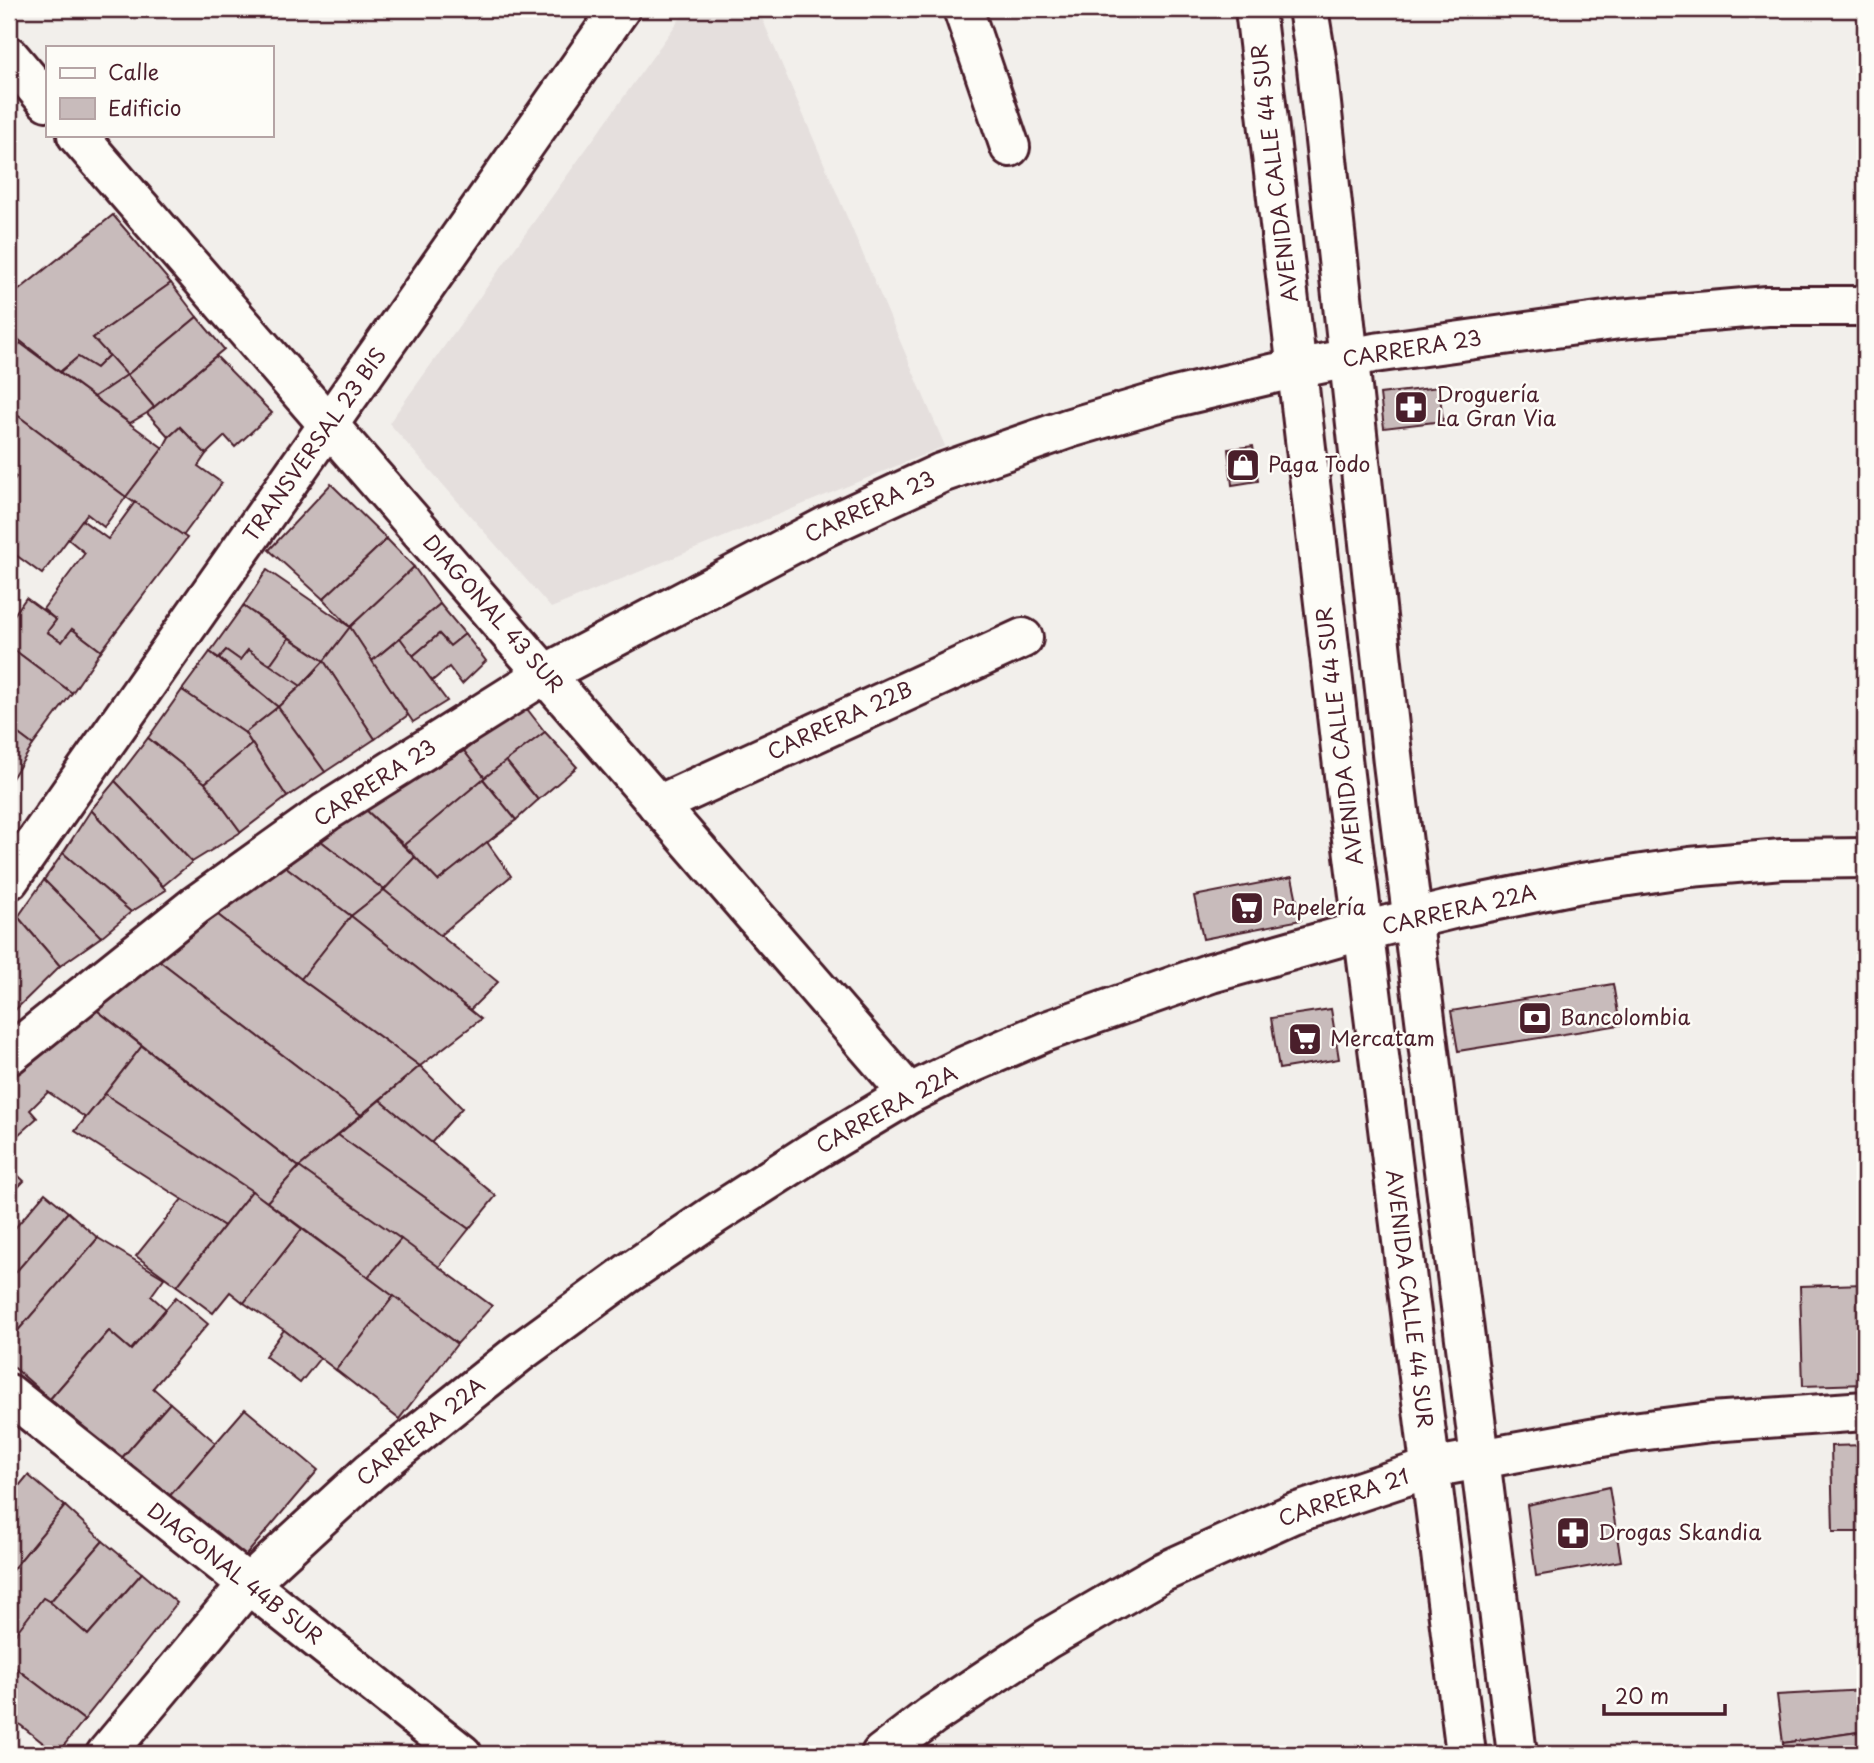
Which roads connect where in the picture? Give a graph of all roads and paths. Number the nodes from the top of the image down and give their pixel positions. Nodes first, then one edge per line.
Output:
1 (620, 9) edge
2 (962, 9) edge
3 (1255, 9) edge
4 (1308, 9) edge
5 (9, 56) edge
6 (46, 100) edge
7 (78, 136) edge
8 (1010, 147) dead end
9 (1865, 306) edge
10 (1349, 359) junction
11 (1298, 369) junction
12 (329, 424) junction
13 (1023, 638) dead end
14 (545, 674) junction
15 (658, 804) junction
16 (1865, 858) edge
17 (9, 880) edge
18 (1413, 920) junction
19 (1364, 931) junction
20 (9, 1055) edge
21 (909, 1094) junction
22 (9, 1394) edge
23 (1865, 1411) edge
24 (1480, 1459) junction
25 (1430, 1468) junction
26 (248, 1584) junction
27 (106, 1754) edge
28 (462, 1754) edge
29 (881, 1754) edge
30 (1466, 1754) edge
31 (1517, 1754) edge

1 - 12 street, TRANSVERSAL 23 BIS
2 - 8 street
3 - 11 street, AVENIDA CALLE 44 SUR
4 - 10 street
5 - 6 street
7 - 12 street, DIAGONAL 43 SUR
9 - 10 street, CARRERA 23
10 - 11 street, CARRERA 23
10 - 18 street
11 - 14 street, CARRERA 23
11 - 19 street, AVENIDA CALLE 44 SUR
12 - 14 street, DIAGONAL 43 SUR
12 - 17 street, TRANSVERSAL 23 BIS
13 - 15 street, CARRERA 22B
14 - 15 street, DIAGONAL 43 SUR
14 - 20 street, CARRERA 23
15 - 21 street, DIAGONAL 43 SUR
16 - 18 street, CARRERA 22A
18 - 19 street, CARRERA 22A
18 - 24 street
19 - 21 street, CARRERA 22A
19 - 25 street, AVENIDA CALLE 44 SUR
21 - 26 street, CARRERA 22A
22 - 26 street, DIAGONAL 44B SUR
23 - 24 street, CARRERA 21
24 - 25 street, CARRERA 21
24 - 31 street
25 - 29 street, CARRERA 21
25 - 30 street, AVENIDA CALLE 44 SUR
26 - 27 street, CARRERA 22A
26 - 28 street, DIAGONAL 44B SUR

